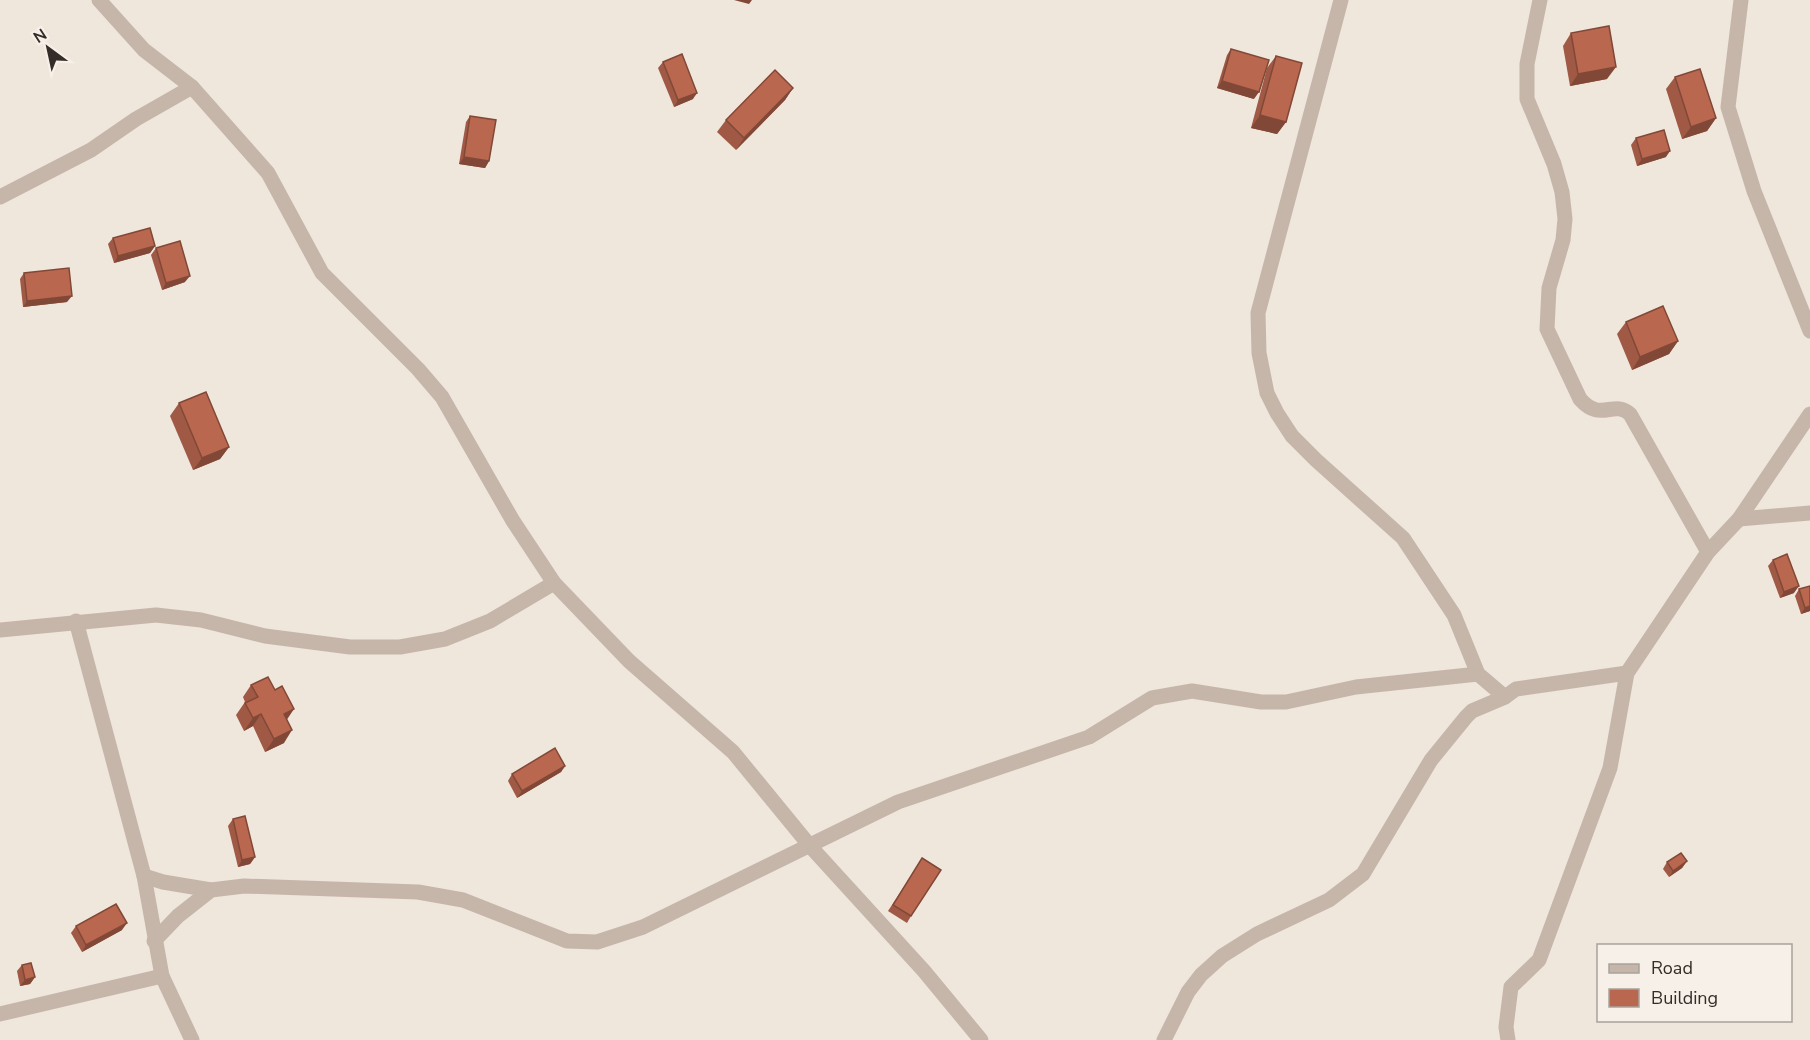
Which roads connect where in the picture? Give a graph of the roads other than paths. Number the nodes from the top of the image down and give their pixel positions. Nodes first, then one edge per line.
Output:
1 (99, 0) edge
2 (1341, 0) edge
3 (1540, 0) edge
4 (1741, 0) edge
5 (192, 87) junction
6 (0, 197) edge
7 (1810, 331) edge
8 (1810, 414) edge
9 (1810, 513) edge
10 (1738, 519) junction
11 (1708, 552) junction
12 (554, 583) junction
13 (76, 621) junction
14 (0, 630) edge
15 (1627, 673) junction
16 (1478, 674) junction
17 (1505, 697) junction
18 (810, 846) junction
19 (144, 876) junction
20 (211, 890) junction
21 (154, 941) junction
22 (162, 976) junction
23 (0, 1014) edge
24 (192, 1040) edge
25 (981, 1040) edge
26 (1164, 1040) edge
27 (1508, 1040) edge

1 - 5 street
2 - 16 street
3 - 11 street
4 - 7 street
5 - 6 street
5 - 12 street
8 - 10 street
9 - 10 street
10 - 11 street
11 - 15 street
12 - 13 street
12 - 18 street
13 - 14 street
13 - 19 street
15 - 17 street
15 - 27 street
16 - 17 street
16 - 18 street
17 - 26 street
18 - 20 street
18 - 25 street
19 - 20 street
19 - 21 street
20 - 21 street
21 - 22 street
22 - 23 street
22 - 24 street

